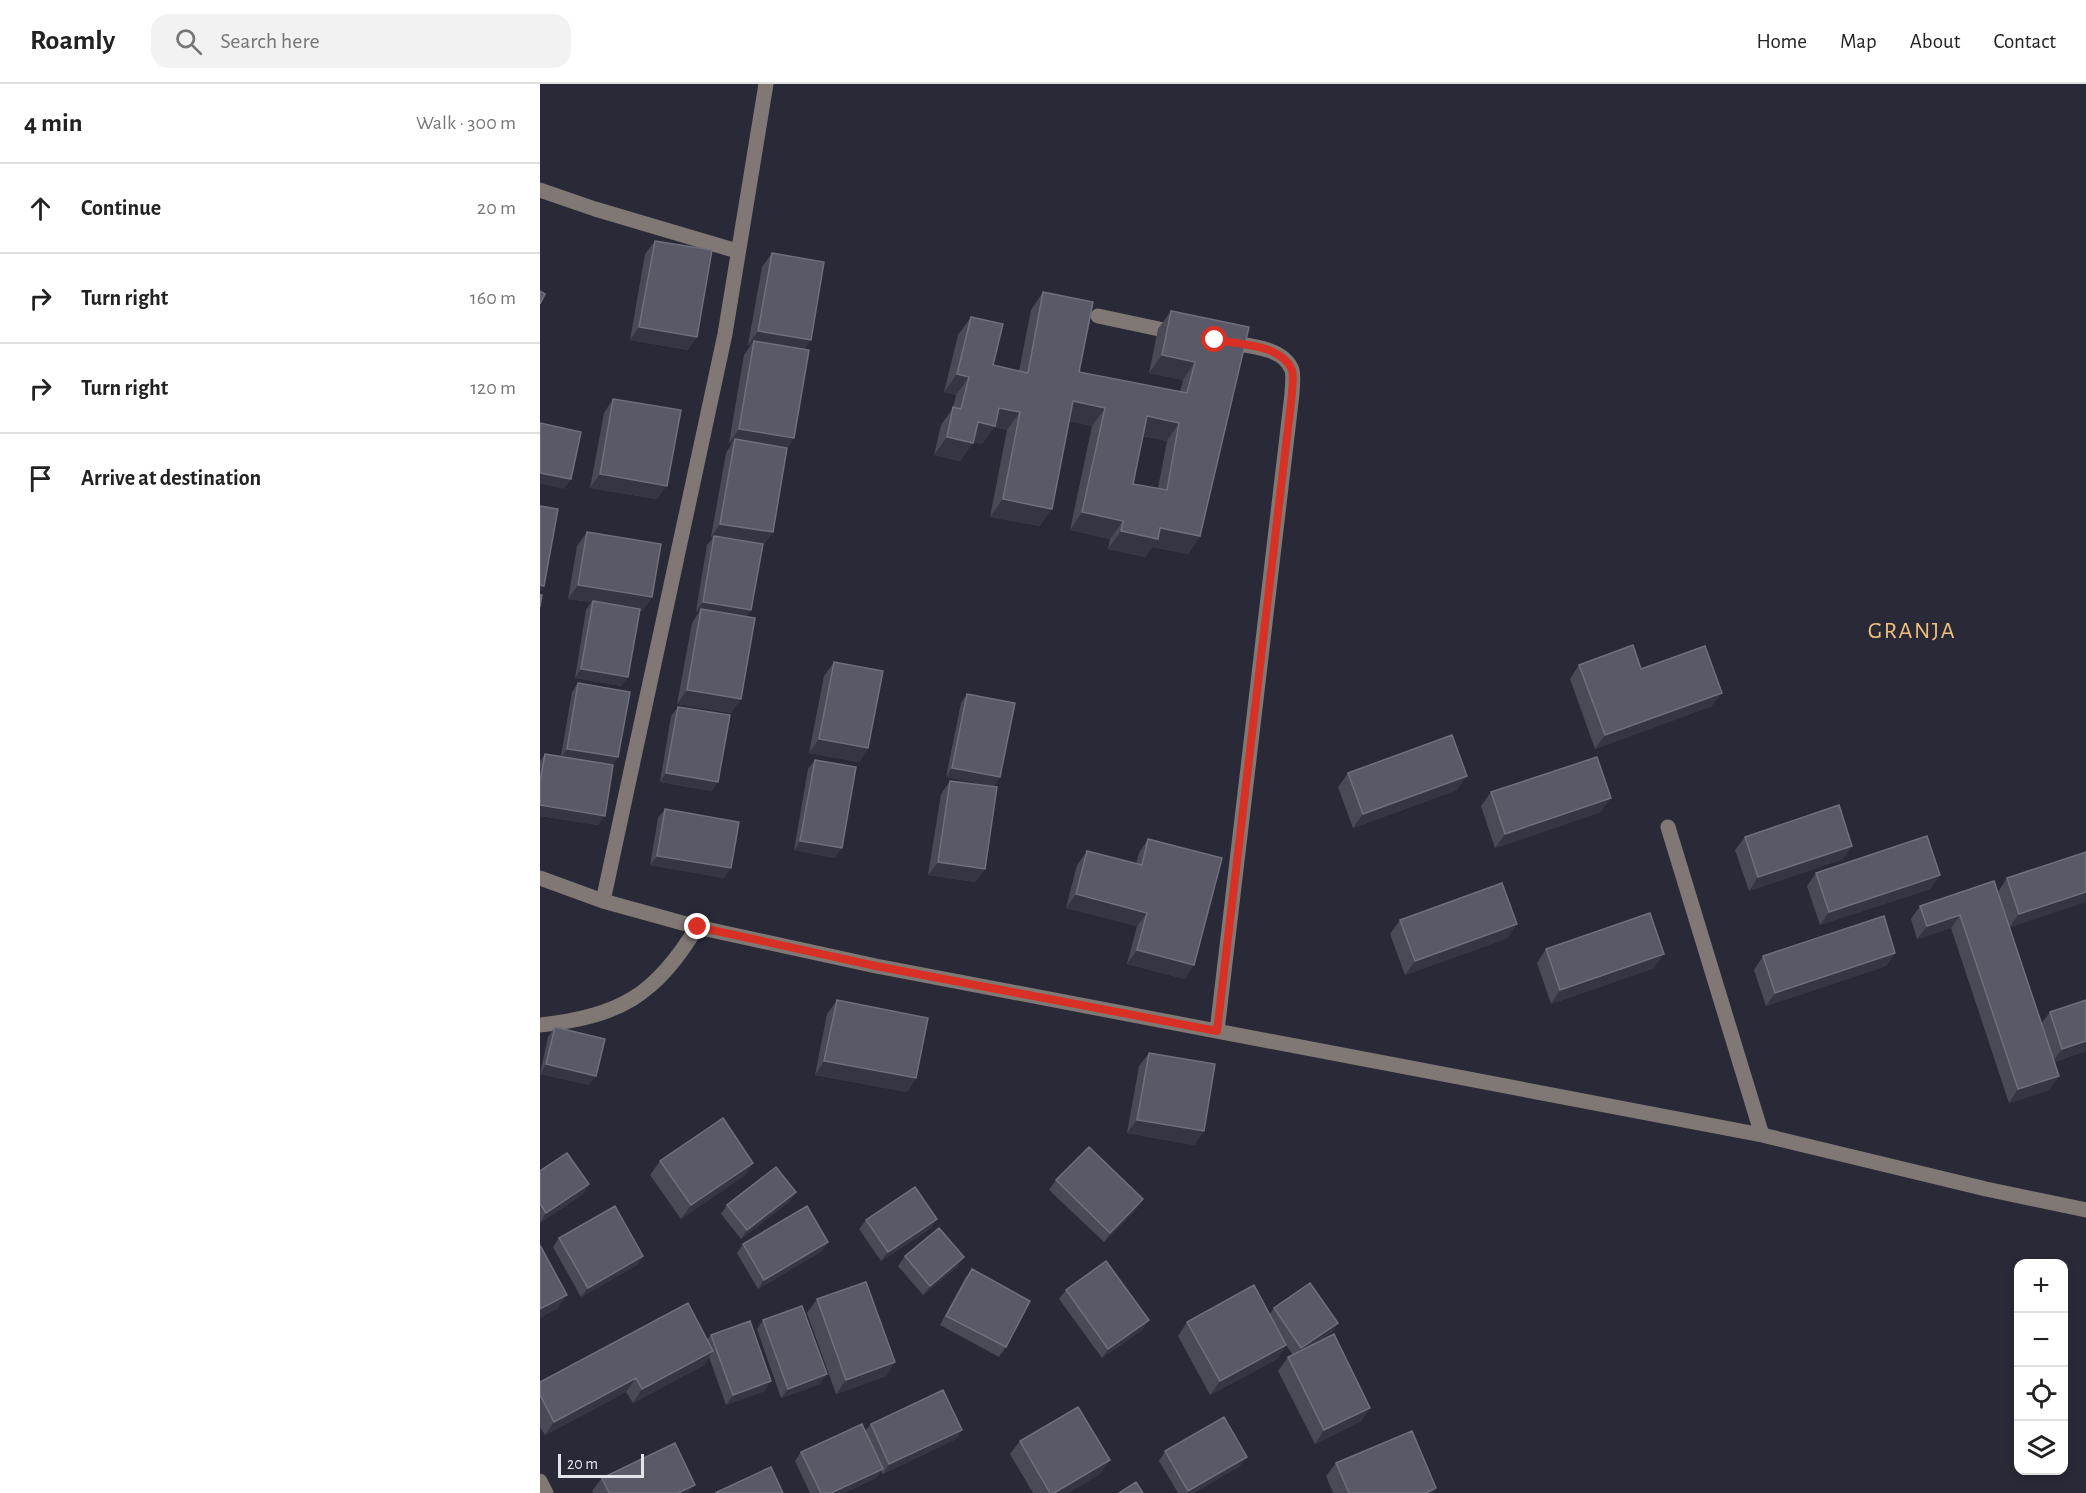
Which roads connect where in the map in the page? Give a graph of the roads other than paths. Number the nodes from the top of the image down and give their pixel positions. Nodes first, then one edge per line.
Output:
1 (766, 84) edge
2 (540, 190) edge
3 (737, 251) junction
4 (1098, 316) dead end
5 (1191, 335) edge
6 (1215, 340) edge
7 (1668, 827) dead end
8 (540, 878) edge
9 (603, 901) junction
10 (698, 927) junction
11 (540, 1025) edge
12 (1217, 1031) junction
13 (1762, 1135) junction
14 (2086, 1210) edge
15 (540, 1481) edge
16 (546, 1493) edge

1 - 3 street
2 - 3 street
3 - 9 street
4 - 5 street
6 - 12 street
7 - 13 street
8 - 9 street
9 - 10 street
10 - 11 street
10 - 12 street
12 - 13 street
13 - 14 street
15 - 16 street

